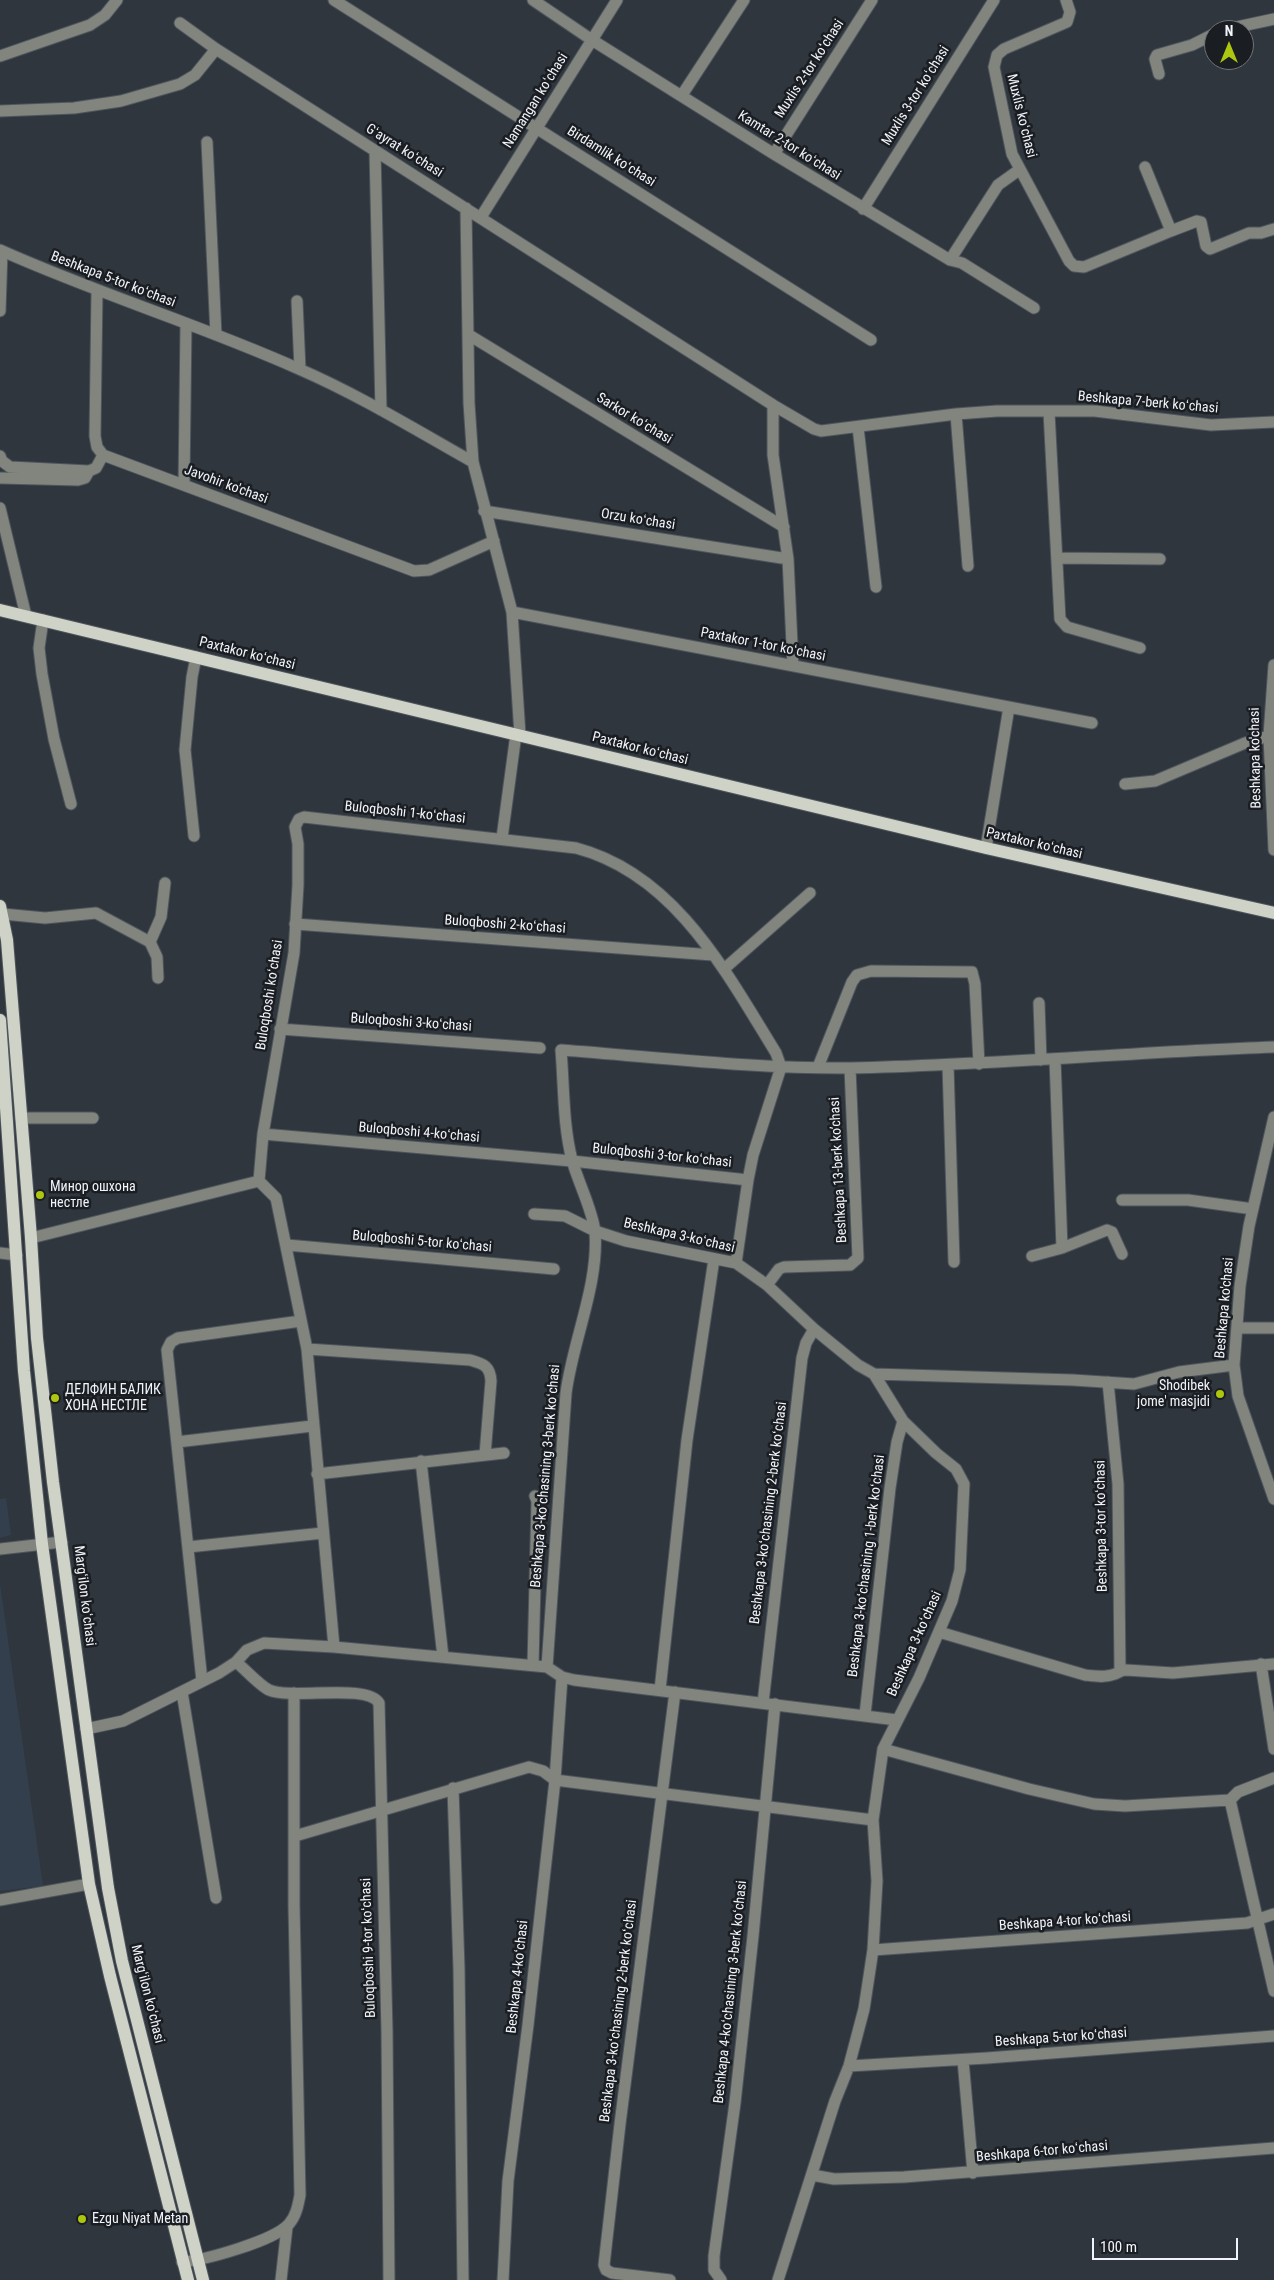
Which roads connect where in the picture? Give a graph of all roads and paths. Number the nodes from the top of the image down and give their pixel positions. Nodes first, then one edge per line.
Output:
1 (117, 0) edge
2 (334, 0) edge
3 (533, 0) edge
4 (617, 0) edge
5 (744, 0) edge
6 (872, 0) edge
7 (994, 0) edge
8 (1066, 0) edge
9 (1274, 19) edge
10 (180, 23) dead end
11 (1254, 23) edge
12 (1204, 39) edge
13 (592, 40) junction
14 (216, 49) junction
15 (0, 56) edge
16 (1158, 74) dead end
17 (682, 95) junction
18 (0, 111) edge
19 (537, 128) junction
20 (207, 142) dead end
21 (375, 151) junction
22 (774, 154) junction
23 (1146, 167) dead end
24 (1019, 170) junction
25 (466, 208) junction
26 (863, 209) junction
27 (481, 217) junction
28 (1274, 229) edge
29 (1170, 231) junction
30 (1, 250) edge
31 (950, 260) junction
32 (97, 290) junction
33 (297, 301) dead end
34 (1034, 308) dead end
35 (0, 311) edge
36 (186, 324) junction
37 (216, 335) junction
38 (469, 335) junction
39 (871, 340) dead end
40 (300, 369) junction
41 (772, 404) junction
42 (381, 410) junction
43 (1049, 412) junction
44 (956, 414) junction
45 (1274, 422) edge
46 (858, 428) junction
47 (103, 454) junction
48 (0, 456) edge
49 (473, 462) junction
50 (89, 471) junction
51 (0, 478) edge
52 (184, 485) junction
53 (0, 508) edge
54 (484, 511) junction
55 (784, 527) junction
56 (494, 541) junction
57 (1056, 558) junction
58 (788, 559) junction
59 (1160, 559) dead end
60 (968, 566) dead end
61 (876, 587) dead end
62 (0, 610) edge
63 (512, 612) junction
64 (26, 616) junction
65 (43, 620) junction
66 (1140, 648) dead end
67 (196, 657) junction
68 (1274, 665) edge
69 (793, 666) junction
70 (1009, 708) junction
71 (1092, 724) dead end
72 (518, 735) junction
73 (1269, 736) junction
74 (1125, 784) dead end
75 (71, 804) dead end
76 (304, 817) joint
77 (194, 836) dead end
78 (502, 838) junction
79 (986, 848) junction
80 (1274, 850) edge
81 (165, 883) dead end
82 (810, 893) dead end
83 (1, 910) edge
84 (1274, 913) edge
85 (295, 924) junction
86 (150, 942) junction
87 (713, 955) junction
88 (724, 969) junction
89 (158, 978) dead end
90 (1040, 1003) dead end
91 (0, 1020) edge
92 (280, 1029) junction
93 (1274, 1047) edge
94 (540, 1048) dead end
95 (1055, 1059) junction
96 (1042, 1060) junction
97 (948, 1064) junction
98 (979, 1064) junction
99 (781, 1067) junction
100 (818, 1067) junction
101 (850, 1068) junction
102 (1274, 1117) edge
103 (21, 1118) junction
104 (93, 1118) dead end
105 (263, 1134) junction
106 (572, 1161) junction
107 (5, 1170) edge
108 (748, 1180) junction
109 (259, 1181) junction
110 (1122, 1200) dead end
111 (1253, 1209) junction
112 (534, 1214) dead end
113 (595, 1231) junction
114 (32, 1238) junction
115 (287, 1245) junction
116 (1062, 1248) junction
117 (0, 1253) edge
118 (1122, 1254) dead end
119 (17, 1255) junction
120 (1032, 1256) dead end
121 (714, 1259) junction
122 (954, 1262) dead end
123 (736, 1263) junction
124 (554, 1269) dead end
125 (767, 1285) junction
126 (301, 1321) junction
127 (1237, 1328) junction
128 (1274, 1328) edge
129 (814, 1329) junction
130 (307, 1349) junction
131 (1234, 1365) junction
132 (874, 1374) junction
133 (1108, 1382) junction
134 (903, 1421) junction
135 (312, 1426) junction
136 (177, 1442) junction
137 (504, 1453) dead end
138 (485, 1455) junction
139 (421, 1461) junction
140 (317, 1474) junction
141 (534, 1496) dead end
142 (1274, 1499) edge
143 (323, 1533) junction
144 (62, 1542) junction
145 (42, 1544) junction
146 (188, 1547) junction
147 (0, 1549) edge
148 (939, 1632) junction
149 (334, 1647) junction
150 (443, 1657) junction
151 (236, 1662) junction
152 (1261, 1664) junction
153 (1274, 1664) edge
154 (533, 1665) junction
155 (547, 1667) junction
156 (1120, 1670) junction
157 (562, 1677) junction
158 (202, 1681) junction
159 (660, 1690) junction
160 (182, 1692) junction
161 (675, 1692) junction
162 (294, 1693) junction
163 (762, 1703) junction
164 (774, 1704) junction
165 (865, 1715) junction
166 (897, 1720) junction
167 (86, 1729) junction
168 (883, 1749) junction
169 (1274, 1750) edge
170 (1274, 1778) edge
171 (555, 1780) junction
172 (453, 1788) junction
173 (663, 1793) junction
174 (1230, 1800) junction
175 (764, 1806) junction
176 (380, 1811) junction
177 (873, 1820) junction
178 (294, 1836) junction
179 (89, 1884) junction
180 (216, 1898) dead end
181 (0, 1900) edge
182 (1274, 1914) edge
183 (1258, 1919) junction
184 (873, 1950) junction
185 (1274, 1991) edge
186 (1274, 2036) edge
187 (963, 2060) junction
188 (849, 2066) junction
189 (1274, 2148) edge
190 (973, 2173) junction
191 (812, 2176) junction
192 (287, 2227) junction
193 (199, 2260) junction
194 (182, 2262) junction
195 (182, 2280) edge
196 (188, 2280) edge
197 (203, 2280) edge
198 (208, 2280) edge
199 (281, 2280) edge
200 (389, 2280) edge
201 (463, 2280) edge
202 (503, 2280) edge
203 (670, 2280) edge
204 (721, 2280) edge
205 (778, 2280) edge

1 - 15 street
2 - 19 street, Birdamlik koʻchasi
3 - 13 street, Kamtar 2-tor koʻchasi
4 - 13 street, Namangan koʻchasi
5 - 17 street
6 - 22 street, Muxlis 2-tor koʻchasi
7 - 26 street, Muxlis 3-tor koʻchasi
8 - 24 street, Muxlis koʻchasi
9 - 11 street
10 - 14 street, Gʻayrat koʻchasi
12 - 16 street
13 - 17 street, Kamtar 2-tor koʻchasi
13 - 19 street, Namangan koʻchasi
14 - 18 street
14 - 21 street, Gʻayrat koʻchasi
17 - 22 street, Kamtar 2-tor koʻchasi
19 - 27 street, Namangan koʻchasi
19 - 39 street, Birdamlik koʻchasi
20 - 37 street
21 - 25 street, Gʻayrat koʻchasi
21 - 42 street
22 - 26 street, Kamtar 2-tor koʻchasi
23 - 29 street
24 - 29 street, Muxlis koʻchasi
24 - 31 street
25 - 27 street, Gʻayrat koʻchasi
25 - 38 street
26 - 31 street, Kamtar 2-tor koʻchasi
27 - 41 street, Gʻayrat koʻchasi
28 - 29 street
30 - 32 street, Beshkapa 5-tor koʻchasi
30 - 35 street
31 - 34 street, Kamtar 2-tor koʻchasi
32 - 36 street, Beshkapa 5-tor koʻchasi
32 - 47 street
33 - 40 street
36 - 37 street, Beshkapa 5-tor koʻchasi
36 - 52 street
37 - 40 street, Beshkapa 5-tor koʻchasi
38 - 49 street
38 - 55 street, Sarkor koʻchasi
40 - 42 street, Beshkapa 5-tor koʻchasi
41 - 46 street, Beshkapa 7-berk koʻchasi
41 - 55 street
42 - 49 street, Beshkapa 5-tor koʻchasi
43 - 44 street, Beshkapa 7-berk koʻchasi
43 - 45 street, Beshkapa 7-berk koʻchasi
43 - 57 street
44 - 46 street, Beshkapa 7-berk koʻchasi
44 - 60 street
46 - 61 street
47 - 50 street
47 - 52 street, Javohir ko'chasi
48 - 50 street
49 - 54 street
50 - 51 street
52 - 56 street, Javohir ko'chasi
53 - 64 street
54 - 56 street
54 - 58 street, Orzu koʻchasi
55 - 58 street
56 - 63 street
57 - 59 street
57 - 66 street
58 - 69 street
62 - 64 main road, Paxtakor koʻchasi
63 - 69 street, Paxtakor 1-tor koʻchasi
63 - 72 street
64 - 65 main road, Paxtakor koʻchasi
65 - 67 main road, Paxtakor koʻchasi
65 - 75 street
67 - 72 main road, Paxtakor koʻchasi
67 - 77 street
68 - 73 street, Beshkapa ko'chasi
69 - 70 street, Paxtakor 1-tor koʻchasi
70 - 71 street, Paxtakor 1-tor koʻchasi
70 - 79 street
72 - 78 street
72 - 79 main road, Paxtakor koʻchasi
73 - 74 street
73 - 80 street, Beshkapa ko'chasi
76 - 78 street, Buloqboshi 1-koʻchasi
76 - 85 street, Buloqboshi koʻchasi
78 - 87 street
79 - 84 main road, Paxtakor koʻchasi
81 - 86 street
82 - 88 street
83 - 86 street
83 - 103 main road, Margʻilon koʻchasi
85 - 87 street, Buloqboshi 2-koʻchasi
85 - 92 street, Buloqboshi koʻchasi
86 - 89 street
87 - 88 street
88 - 99 street
90 - 96 street
91 - 107 main road
92 - 94 street, Buloqboshi 3-koʻchasi
92 - 105 street, Buloqboshi koʻchasi
93 - 95 street
95 - 96 street
95 - 116 street
96 - 98 street
97 - 98 street
97 - 101 street
97 - 122 street
98 - 100 street
99 - 100 street
99 - 106 street
99 - 108 street
100 - 101 street
101 - 125 street, Beshkapa 13-berk koʼchasi
102 - 111 street, Beshkapa ko'chasi
103 - 104 street
103 - 114 main road, Margʻilon koʻchasi
105 - 106 street, Buloqboshi 4-koʻchasi
105 - 109 street, Buloqboshi koʻchasi
106 - 108 street, Buloqboshi 3-tor koʻchasi
106 - 113 street
107 - 119 main road
108 - 123 street
109 - 114 street
109 - 115 street
110 - 111 street
111 - 127 street, Beshkapa ko'chasi
112 - 113 street, Beshkapa 3-koʻchasi
113 - 121 street, Beshkapa 3-koʻchasi
113 - 155 street, Beshkapa 3-koʻchasining 3-berk koʻchasi
114 - 144 main road, Margʻilon koʻchasi
115 - 124 street, Buloqboshi 5-tor koʻchasi
115 - 126 street
116 - 118 street
116 - 120 street
117 - 119 street
119 - 145 main road
121 - 123 street, Beshkapa 3-koʻchasi
121 - 159 street
123 - 125 street, Beshkapa 3-koʻchasi
125 - 129 street, Beshkapa 3-koʻchasi
126 - 130 street
126 - 136 street
127 - 128 street
127 - 131 street, Beshkapa ko'chasi
129 - 132 street, Beshkapa 3-koʻchasi
129 - 163 street, Beshkapa 3-koʻchasining 2-berk koʻchasi
130 - 135 street
130 - 138 street
131 - 133 street
131 - 142 street, Beshkapa ko'chasi
132 - 133 street
132 - 134 street, Beshkapa 3-koʻchasi
133 - 156 street, Beshkapa 3-tor koʻchasi
134 - 148 street, Beshkapa 3-koʻchasi
134 - 165 street, Beshkapa 3-koʻchasining 1-berk koʻchasi
135 - 136 street
135 - 140 street
136 - 146 street
137 - 138 street
138 - 139 street
139 - 140 street
139 - 150 street
140 - 143 street
141 - 154 street
143 - 146 street
143 - 149 street
144 - 145 street
144 - 167 main road, Margʻilon koʻchasi
145 - 147 street
145 - 179 main road
146 - 158 street
148 - 156 street
148 - 166 street, Beshkapa 3-koʻchasi
149 - 150 street
149 - 151 street
150 - 154 street
151 - 158 street
151 - 162 street
152 - 153 street
152 - 156 street
152 - 169 street
154 - 155 street
155 - 157 street, Beshkapa 3-koʻchasi
157 - 159 street, Beshkapa 3-koʻchasi
157 - 171 street, Beshkapa 4-koʻchasi
158 - 160 street
159 - 161 street, Beshkapa 3-koʻchasi
160 - 167 street
160 - 180 street
161 - 163 street, Beshkapa 3-koʻchasi
161 - 173 street, Beshkapa 3-koʻchasining 2-berk koʻchasi
162 - 176 street, Buloqboshi 9-tor koʻchasi
162 - 178 street
163 - 164 street, Beshkapa 3-koʻchasi
164 - 165 street, Beshkapa 3-koʻchasi
164 - 175 street, Beshkapa 4-koʻchasining 3-berk koʻchasi
165 - 166 street, Beshkapa 3-koʻchasi
166 - 168 street
167 - 193 main road, Margʻilon koʻchasi
168 - 174 street
168 - 177 street
170 - 174 street
171 - 172 street
171 - 173 street
171 - 202 street, Beshkapa 4-koʻchasi
172 - 176 street
172 - 201 street
173 - 175 street
173 - 203 street, Beshkapa 3-koʻchasining 2-berk koʻchasi
174 - 183 street
175 - 177 street
175 - 204 street, Beshkapa 4-koʻchasining 3-berk koʻchasi
176 - 178 street
176 - 200 street, Buloqboshi 9-tor koʻchasi
177 - 184 street
178 - 192 street
179 - 181 street
179 - 194 main road
182 - 183 street, Beshkapa 4-tor koʻchasi
183 - 184 street, Beshkapa 4-tor koʻchasi
183 - 185 street
184 - 188 street
186 - 187 street, Beshkapa 5-tor koʻchasi
187 - 188 street, Beshkapa 5-tor koʻchasi
187 - 190 street
188 - 191 street
189 - 190 street, Beshkapa 6-tor koʻchasi
190 - 191 street, Beshkapa 6-tor koʻchasi
191 - 205 street
192 - 193 street
192 - 199 street
193 - 194 street
193 - 197 main road, Margʻilon koʻchasi
193 - 198 main road
194 - 195 main road
194 - 196 main road

